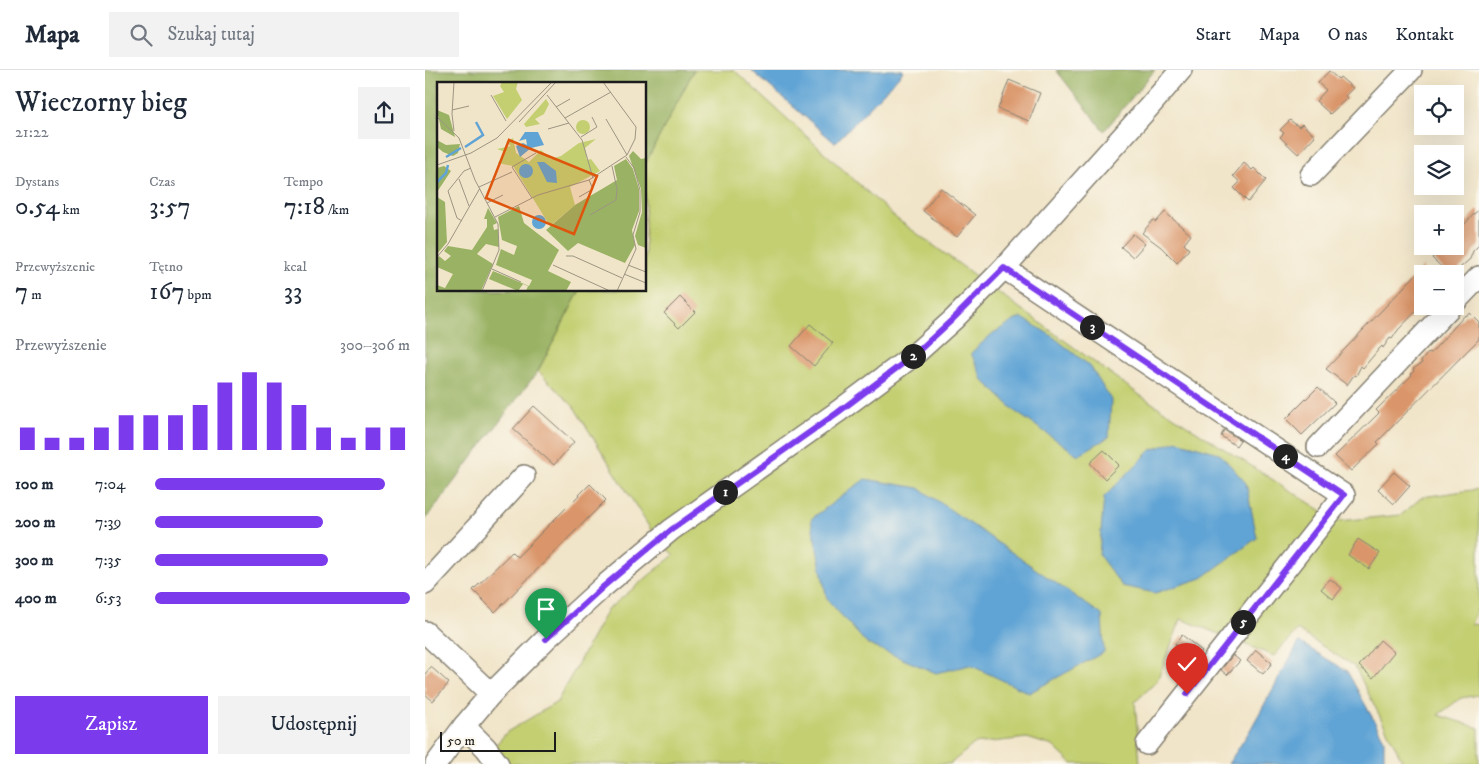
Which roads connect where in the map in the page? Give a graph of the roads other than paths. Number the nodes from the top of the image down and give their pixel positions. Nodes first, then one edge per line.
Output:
1 (1181, 70) edge
2 (1411, 70) edge
3 (1311, 175) dead end
4 (1004, 268) junction
5 (1479, 277) edge
6 (1464, 293) edge
7 (1443, 315) edge
8 (1318, 447) dead end
9 (524, 476) dead end
10 (425, 584) edge
11 (425, 632) edge
12 (491, 694) junction
13 (464, 726) junction
14 (1147, 744) dead end
15 (436, 764) edge
16 (498, 764) edge

1 - 4 street
2 - 3 street
4 - 12 street
4 - 14 street
5 - 6 street
7 - 8 street
9 - 10 street
11 - 12 street
12 - 13 street
13 - 15 street
13 - 16 street

